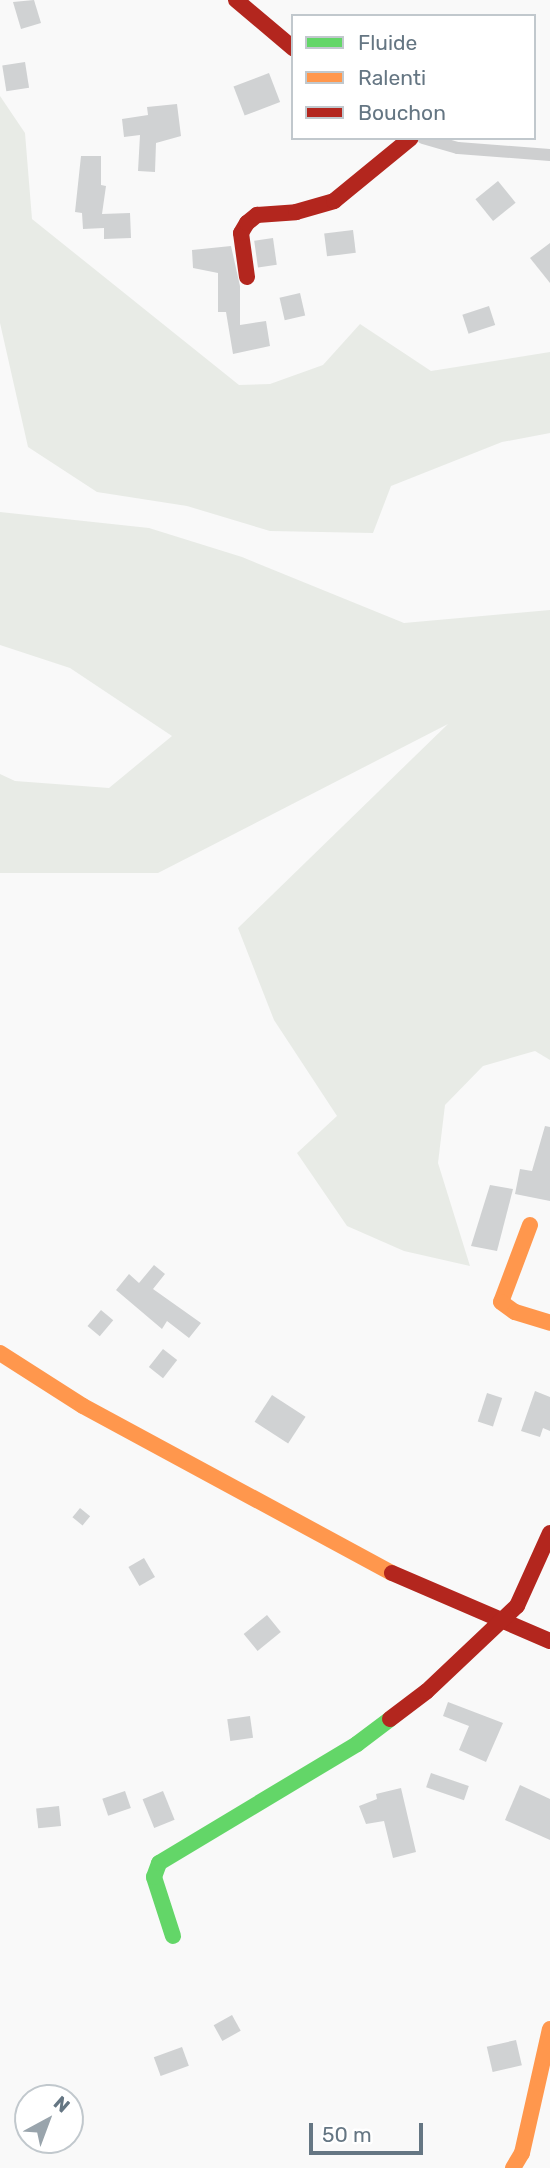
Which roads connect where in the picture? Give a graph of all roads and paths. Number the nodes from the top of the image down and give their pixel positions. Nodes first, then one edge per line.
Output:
1 (236, 0) edge
2 (291, 46) edge
3 (409, 140) edge
4 (429, 140) edge
5 (550, 155) edge
6 (247, 277) dead end
7 (530, 1225) dead end
8 (550, 1323) edge
9 (0, 1353) edge
10 (550, 1533) edge
11 (502, 1622) junction
12 (550, 1642) edge
13 (173, 1936) dead end
14 (550, 2029) edge
15 (513, 2168) edge

1 - 2 street
3 - 6 street
4 - 5 street
7 - 8 street
9 - 11 street
10 - 11 street
11 - 12 street
11 - 13 street
14 - 15 street

